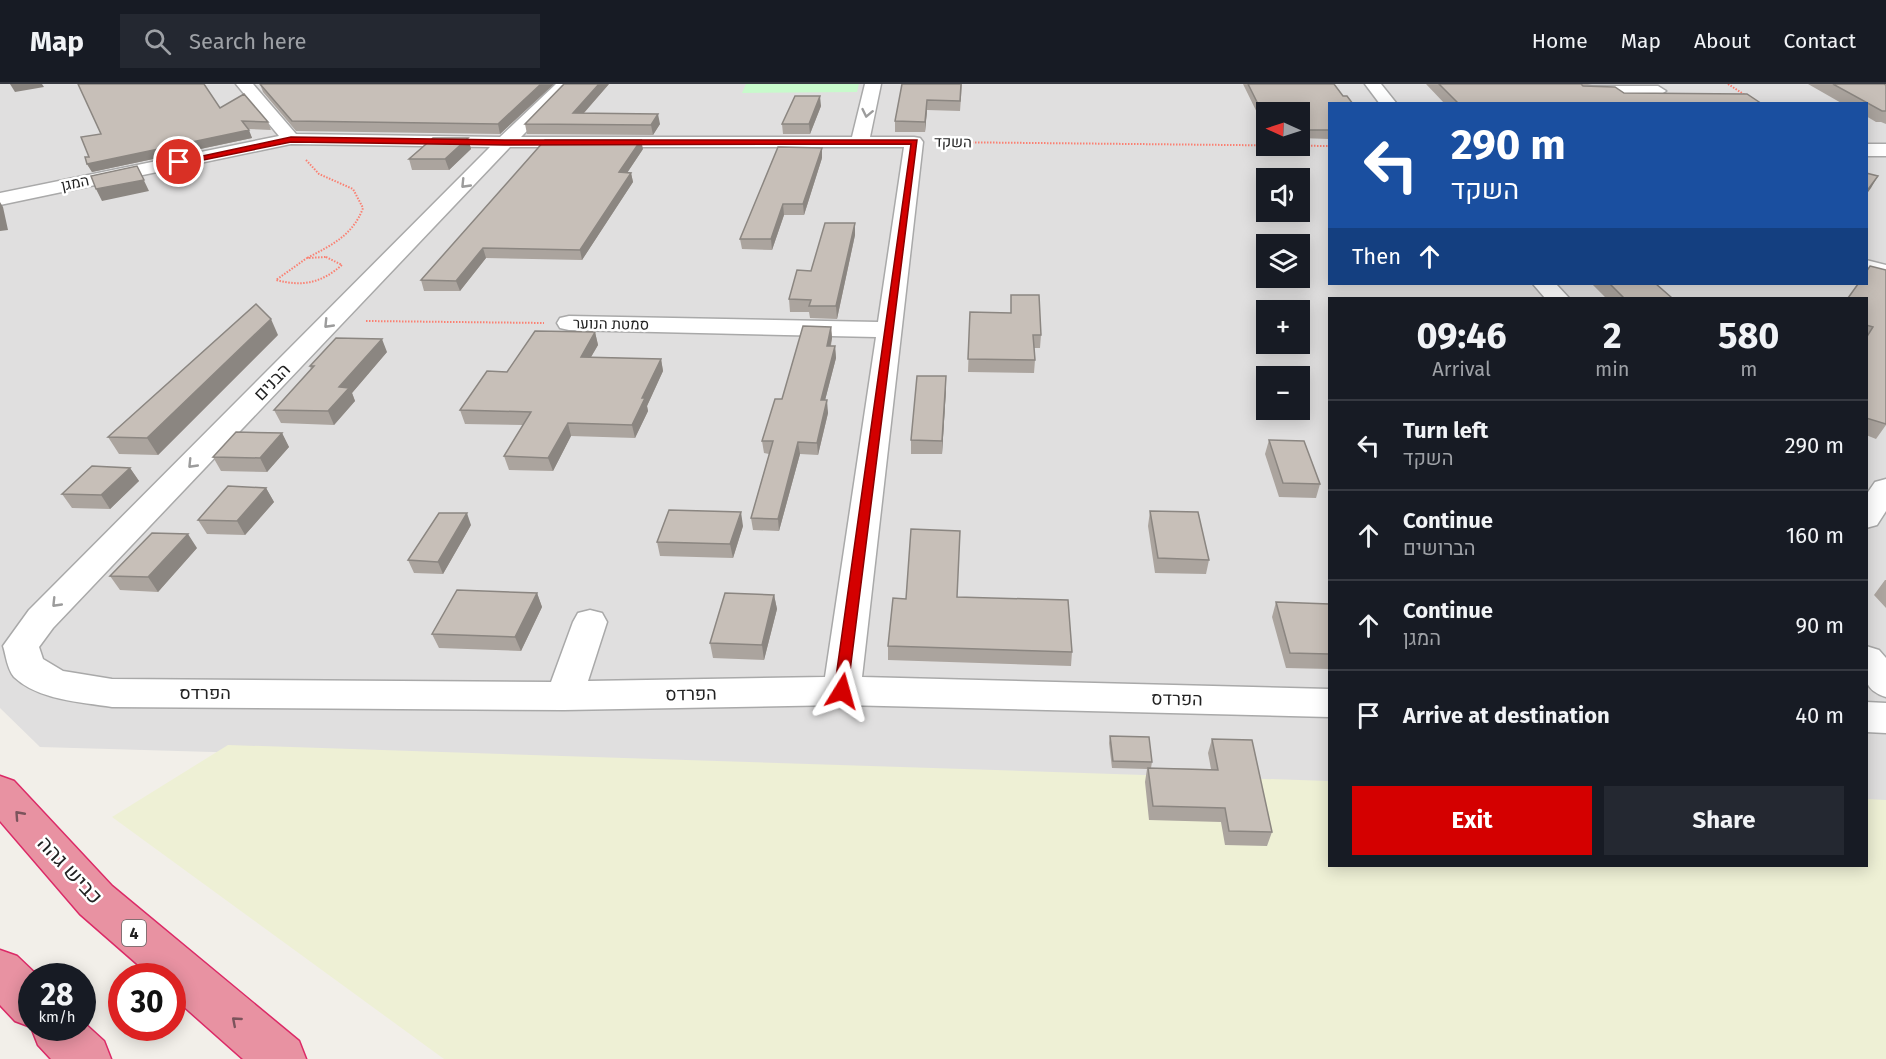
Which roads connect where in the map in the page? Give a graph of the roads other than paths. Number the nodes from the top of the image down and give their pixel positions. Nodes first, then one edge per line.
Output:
1 (244, 84) edge
2 (565, 84) edge
3 (873, 84) edge
4 (1372, 84) edge
5 (1615, 88) edge
6 (1585, 91) edge
7 (1658, 91) edge
8 (1387, 102) edge
9 (300, 140) junction
10 (505, 142) junction
11 (860, 142) junction
12 (1868, 150) edge
13 (1886, 150) edge
14 (0, 199) edge
15 (1868, 268) edge
16 (1886, 272) edge
17 (1545, 285) edge
18 (1556, 297) edge
19 (569, 323) road end
20 (891, 330) junction
21 (1886, 488) edge
22 (1868, 515) edge
23 (590, 622) dead end
24 (1868, 661) edge
25 (1886, 682) edge
26 (54, 683) joint
27 (842, 691) junction
28 (564, 696) junction
29 (1328, 703) edge
30 (1868, 717) edge
31 (1886, 718) edge
32 (0, 793) edge
33 (0, 972) edge
34 (18, 990) edge
35 (68, 1041) edge
36 (86, 1059) edge
37 (281, 1059) edge

1 - 9 street
2 - 10 street, הבנים
3 -> 11 street
4 - 8 street
5 - 6 street
5 - 7 street
9 - 10 street, המגן
9 - 14 street, המגן
10 - 11 street, השקד
10 -> 26 street, הבנים
11 - 20 street, השקד
12 - 13 street
15 - 16 street
17 - 18 street
19 - 20 street, סמטת הנוער
20 - 27 street
21 - 22 street
23 - 28 street
24 - 25 street
26 - 28 street, הפרדס
27 - 28 street, הפרדס
27 - 29 street, הפרדס
30 - 31 street
37 -> 32 highway, כביש גהה / 4
33 - 34 highway
35 - 36 highway

